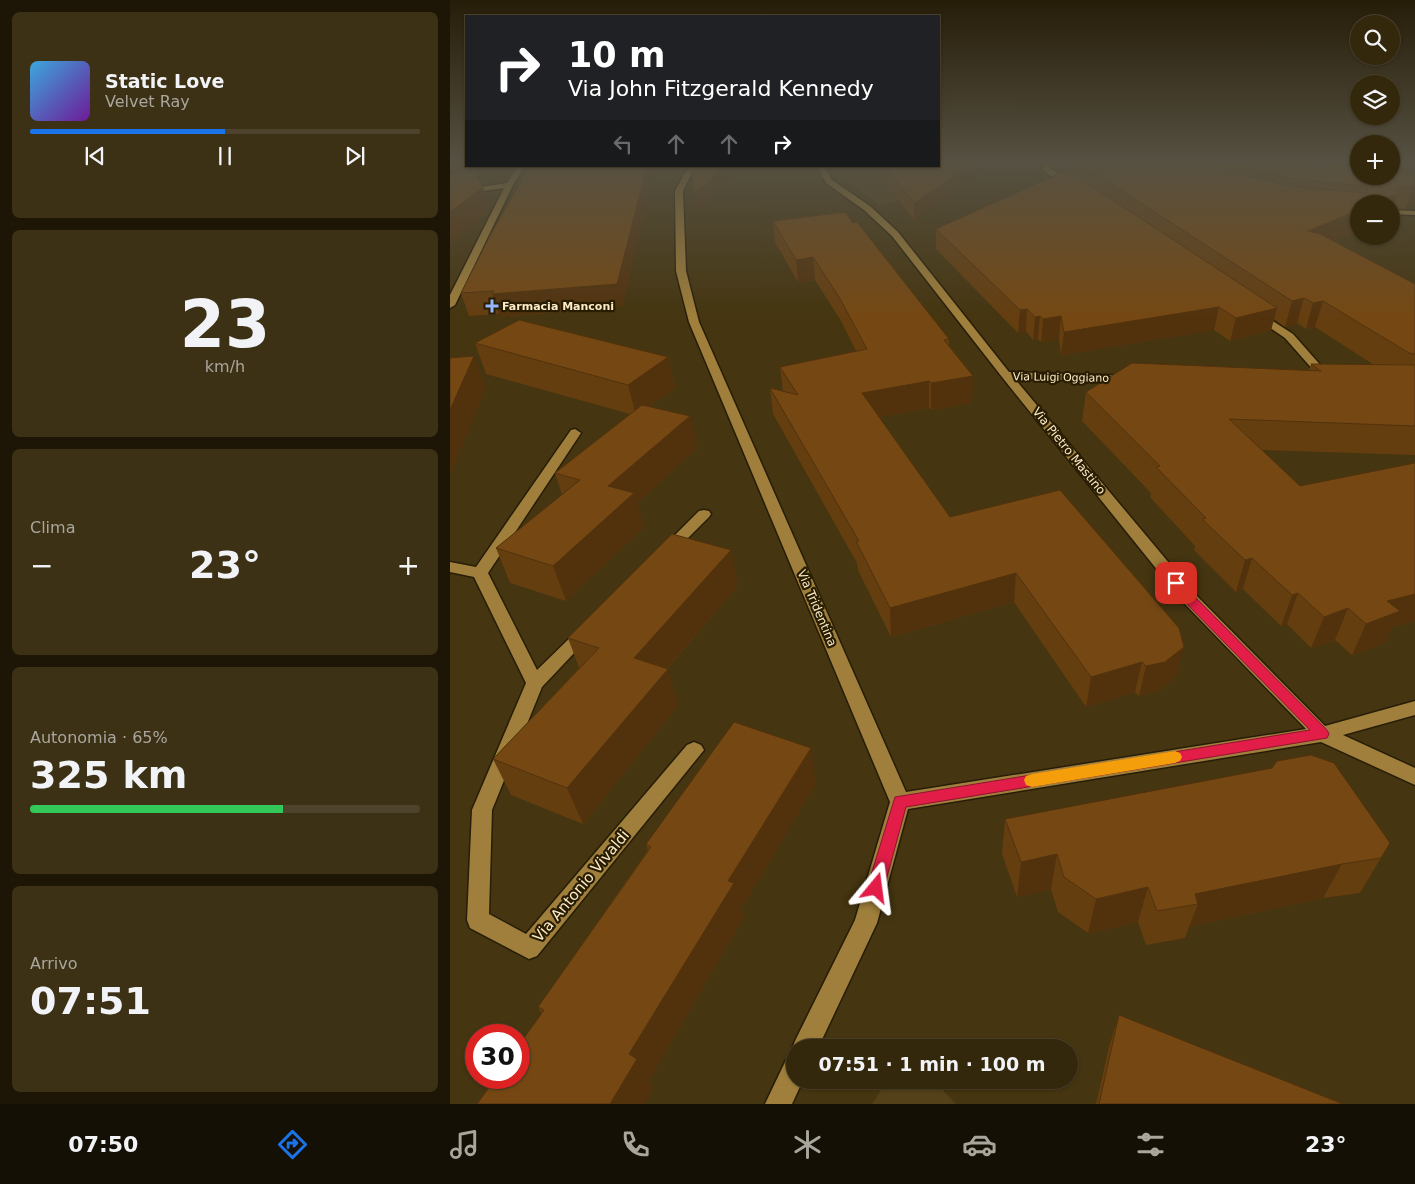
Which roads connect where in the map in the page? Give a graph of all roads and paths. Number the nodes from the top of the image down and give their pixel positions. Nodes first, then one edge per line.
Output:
1 (494, 215) edge
2 (680, 215) edge
3 (874, 215) edge
4 (450, 304) edge
5 (1248, 308) edge
6 (1006, 375) junction
7 (1134, 379) edge
8 (1311, 383) edge
9 (575, 433) dead end
10 (704, 514) dead end
11 (655, 563) edge
12 (450, 567) edge
13 (480, 573) junction
14 (598, 620) edge
15 (535, 683) junction
16 (1415, 708) edge
17 (1322, 734) junction
18 (694, 750) dead end
19 (1415, 777) edge
20 (900, 802) junction
21 (809, 1039) edge
22 (786, 1088) edge
23 (778, 1104) edge

1 - 4 street
2 - 20 street, Via Tridentina
3 - 6 street, Via Pietro Mastino
5 - 8 street
6 - 7 street, Via Luigi Oggiano
6 - 17 street, Via Pietro Mastino
9 - 13 street
10 - 11 street
12 - 13 street
13 - 15 street
14 - 15 street, Via Antonio Vivaldi
15 - 18 street, Via Antonio Vivaldi
16 - 17 street
17 - 19 street
17 - 20 street
20 - 21 street
22 - 23 street

